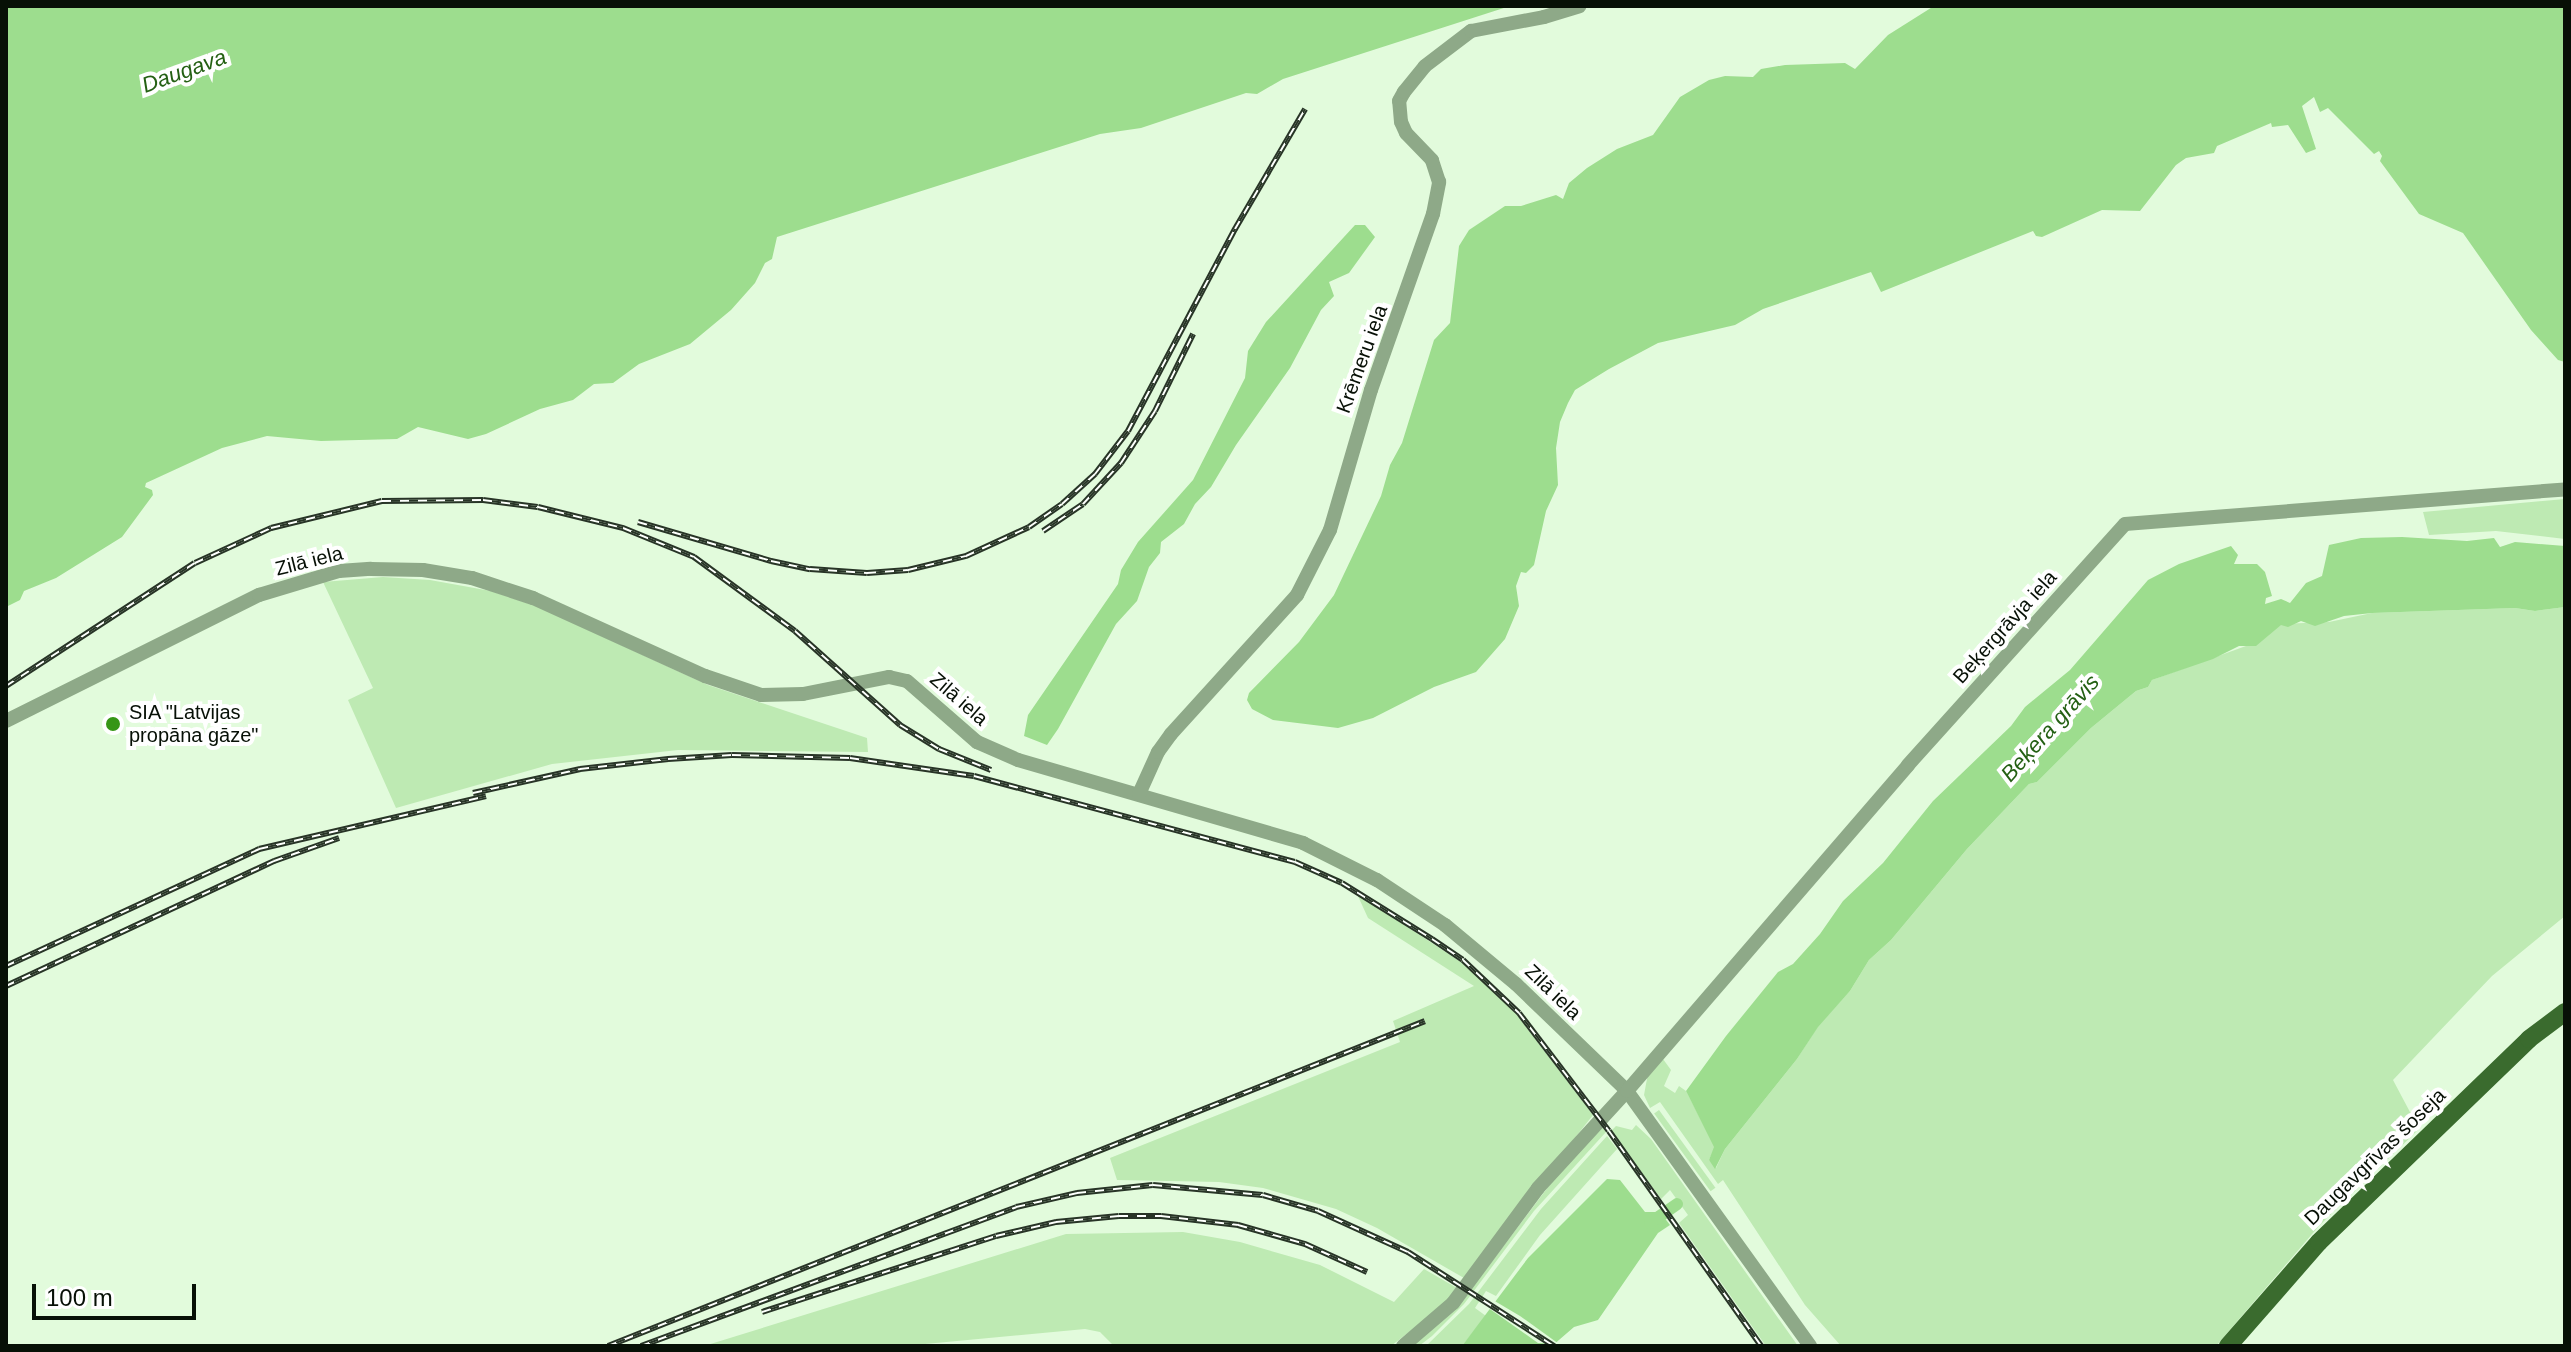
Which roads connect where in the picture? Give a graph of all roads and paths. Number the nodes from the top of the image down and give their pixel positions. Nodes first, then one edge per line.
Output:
1 (1579, 6) edge
2 (2565, 489) edge
3 (6, 721) edge
4 (1139, 794) junction
5 (2565, 1012) edge
6 (1627, 1091) junction
7 (1403, 1346) edge
8 (1810, 1346) edge
9 (2228, 1346) edge

1 - 4 street, Krēmeru iela
2 - 6 street, Beķergrāvja iela
3 - 4 street, Zilā iela
4 - 6 street, Zilā iela
5 - 9 main road, Daugavgrīvas šoseja
6 - 7 street, Beķergrāvja iela
6 - 8 street, Zilā iela

